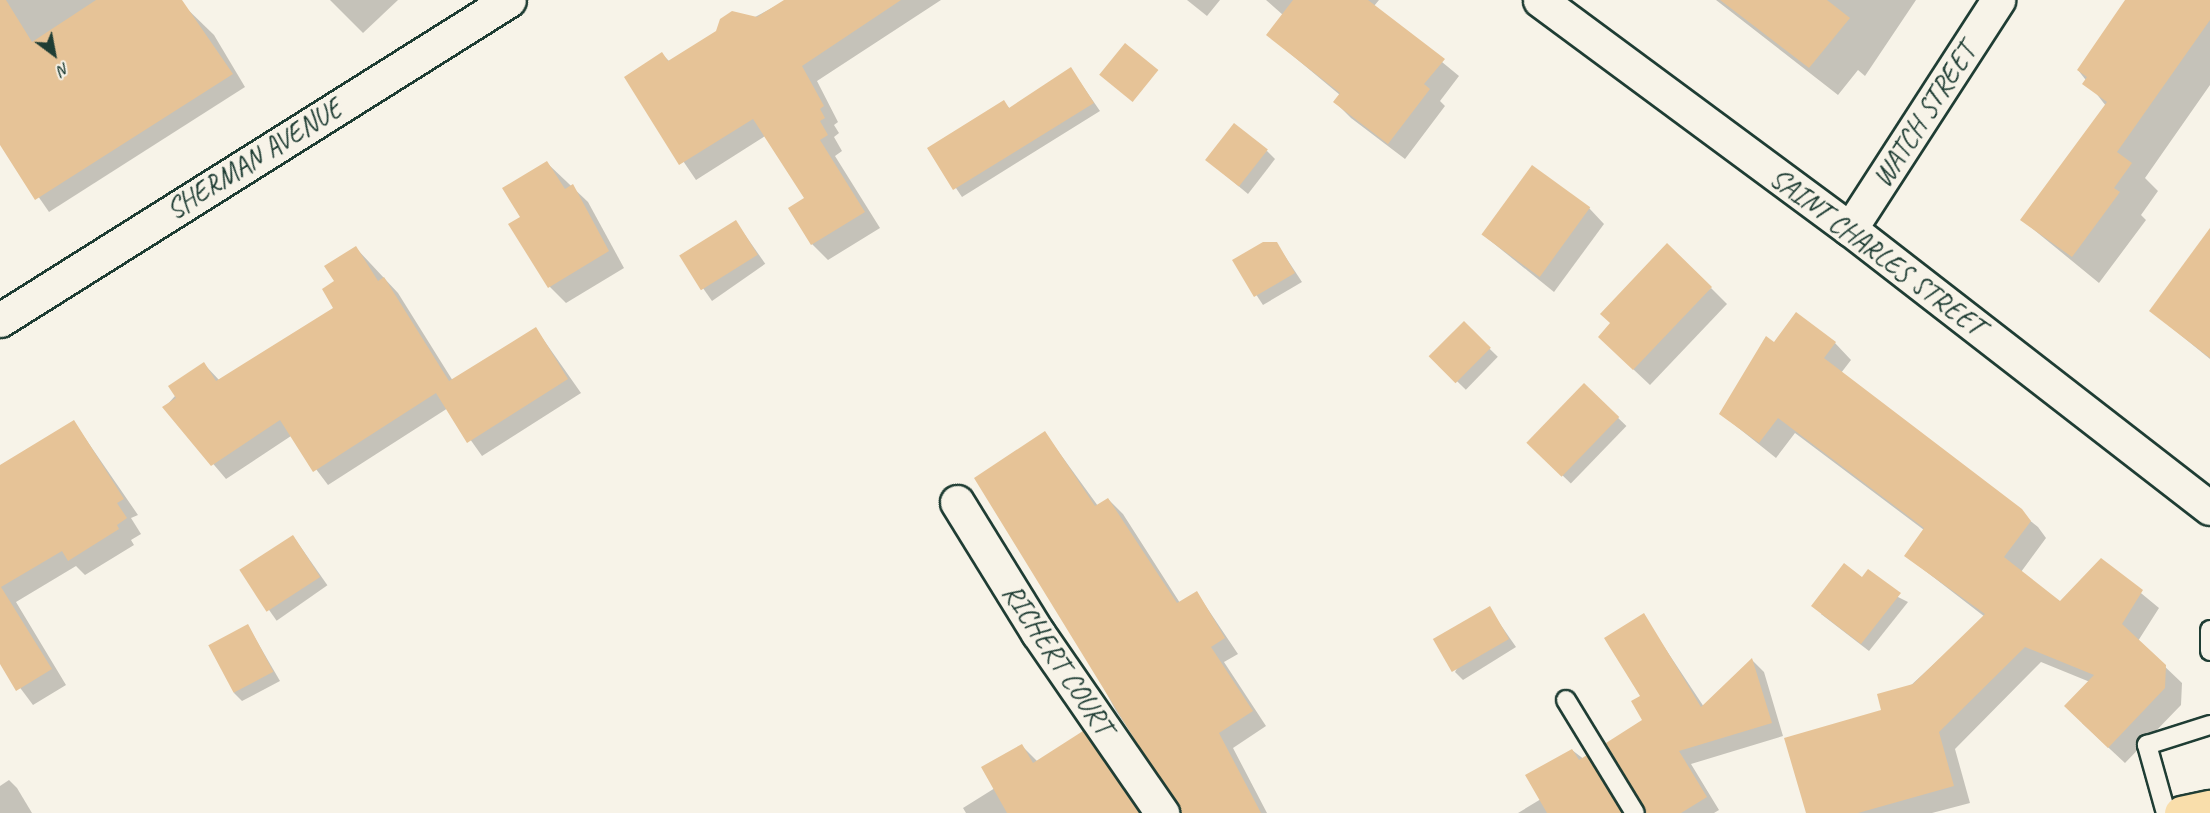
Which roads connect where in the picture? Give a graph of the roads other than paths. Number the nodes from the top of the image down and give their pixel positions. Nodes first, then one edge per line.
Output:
1 (509, 0) edge
2 (1998, 0) edge
3 (1556, 5) edge
4 (1850, 229) junction
5 (0, 320) edge
6 (957, 502) dead end
7 (2210, 508) edge
8 (2210, 630) edge
9 (2210, 651) edge
10 (1566, 700) dead end
11 (2210, 725) edge
12 (2210, 807) edge
13 (1162, 813) edge
14 (1635, 813) edge
15 (2166, 813) edge
16 (2181, 813) edge

1 - 5 street, SHERMAN AVENUE
2 - 4 street, WATCH STREET
3 - 4 street, SAINT CHARLES STREET
4 - 7 street, SAINT CHARLES STREET
6 - 13 street, RICHERT COURT
8 - 9 lane
10 - 14 lane
11 - 15 lane
12 - 16 main road

